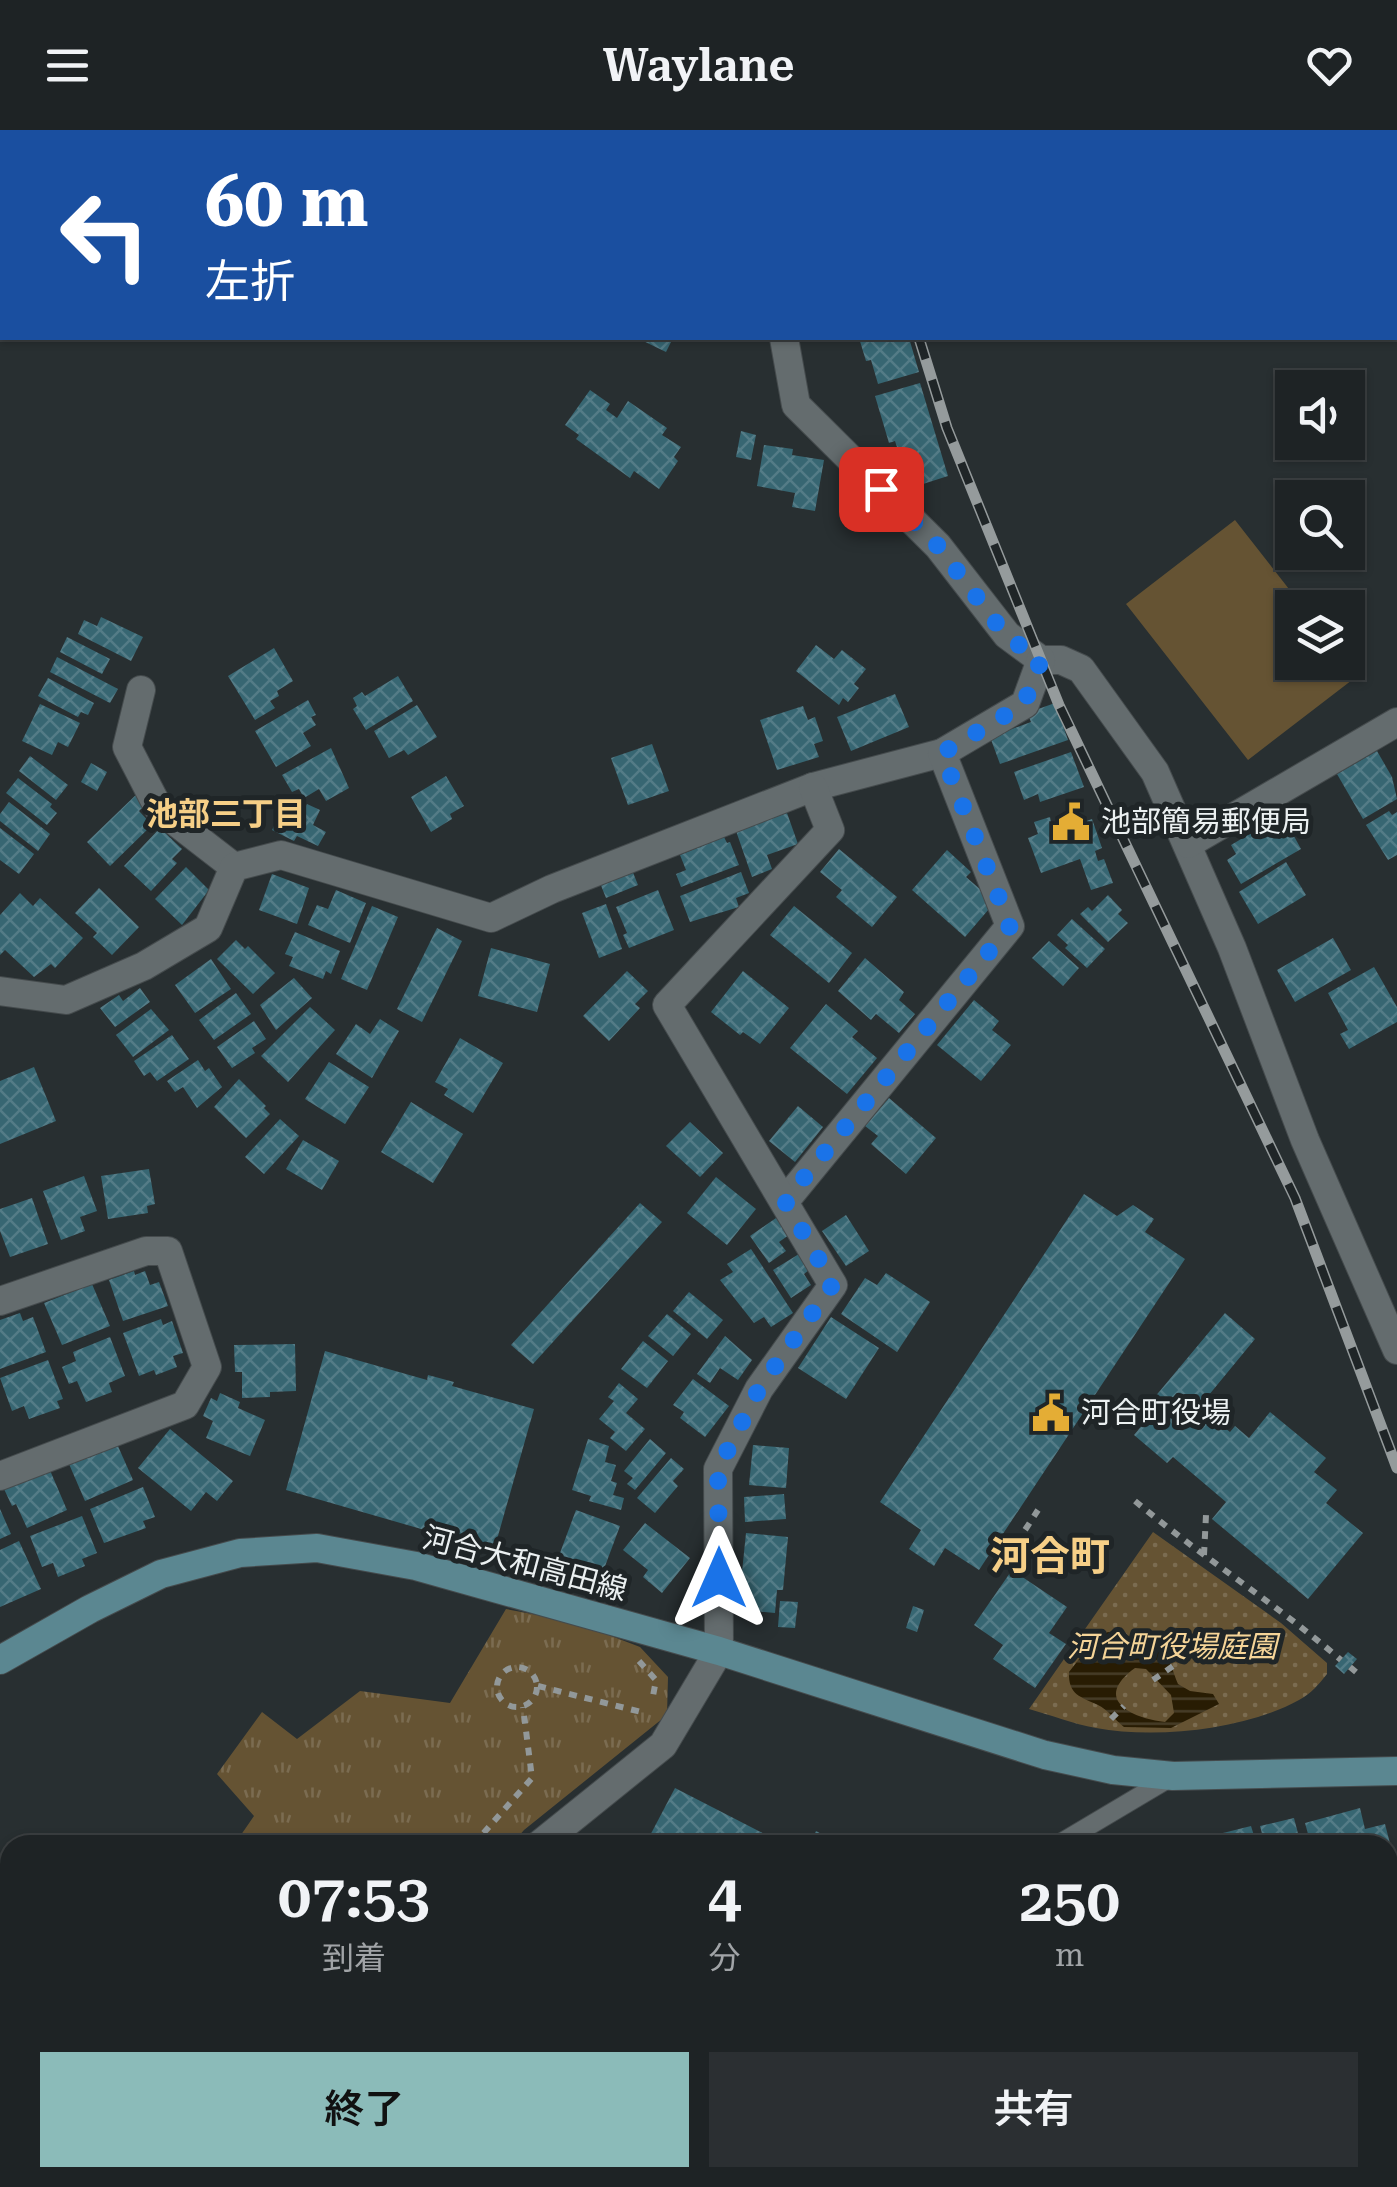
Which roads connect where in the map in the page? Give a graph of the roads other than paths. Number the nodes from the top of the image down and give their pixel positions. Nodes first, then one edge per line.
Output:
1 (784, 340) edge
2 (1041, 660) junction
3 (141, 690) dead end
4 (1397, 722) edge
5 (942, 753) junction
6 (813, 787) junction
7 (1188, 844) junction
8 (234, 867) junction
9 (0, 991) edge
10 (785, 1201) junction
11 (0, 1301) edge
12 (1397, 1350) edge
13 (0, 1476) edge
14 (719, 1651) junction
15 (0, 1660) edge
16 (1397, 1771) edge
17 (1173, 1776) junction
18 (551, 1835) edge
19 (1074, 1835) edge

1 - 2 street
2 - 5 street
2 - 7 street
3 - 8 street
4 - 7 street
5 - 6 street
5 - 10 street
6 - 8 street
6 - 10 street
7 - 12 street
8 - 9 street
10 - 14 street
11 - 13 street
14 - 15 main road, 河合大和高田線
14 - 17 main road, 河合大和高田線
14 - 18 street
16 - 17 main road, 河合大和高田線
17 - 19 lane

